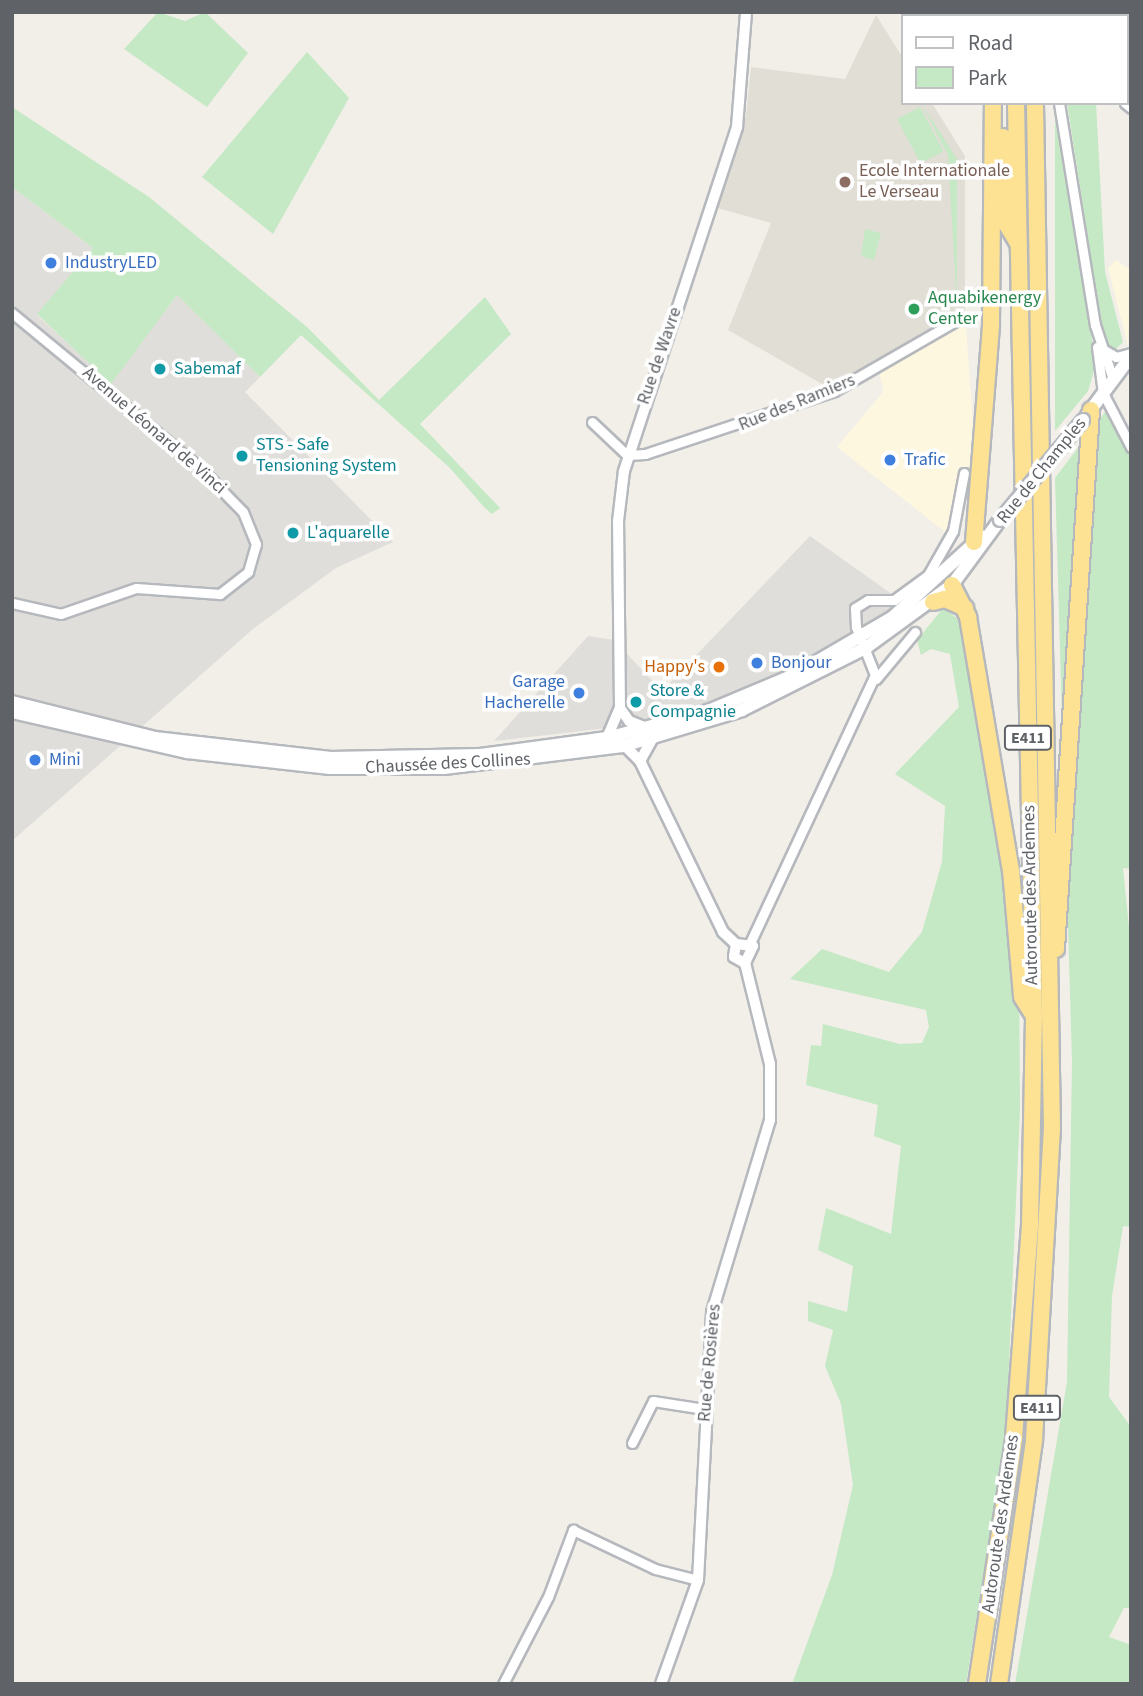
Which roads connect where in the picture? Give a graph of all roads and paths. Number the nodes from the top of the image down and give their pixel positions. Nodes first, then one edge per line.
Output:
1 (746, 12) edge
2 (993, 105) edge
3 (1001, 105) edge
4 (1016, 105) edge
5 (1035, 105) edge
6 (1059, 105) edge
7 (1019, 246) junction
8 (12, 313) edge
9 (954, 322) dead end
10 (1095, 326) junction
11 (1103, 349) junction
12 (1131, 354) edge
13 (1113, 379) junction
14 (1103, 393) junction
15 (1087, 415) junction
16 (592, 422) dead end
17 (1131, 447) edge
18 (627, 455) junction
19 (964, 473) dead end
20 (979, 497) junction
21 (989, 529) junction
22 (952, 585) junction
23 (933, 602) junction
24 (12, 603) edge
25 (965, 608) junction
26 (915, 632) dead end
27 (864, 642) junction
28 (873, 682) junction
29 (12, 702) edge
30 (620, 708) junction
31 (12, 712) edge
32 (653, 733) junction
33 (607, 738) junction
34 (625, 740) junction
35 (150, 741) junction
36 (640, 761) junction
37 (750, 943) junction
38 (736, 944) junction
39 (745, 963) junction
40 (1051, 965) junction
41 (1034, 1017) junction
42 (704, 1409) junction
43 (632, 1443) dead end
44 (698, 1580) junction
45 (503, 1684) edge
46 (661, 1684) edge
47 (977, 1684) edge
48 (999, 1684) edge

1 - 18 street, Rue de Wavre
2 - 20 highway
3 - 7 highway
4 - 7 highway, Autoroute des Ardennes / E411
5 - 40 highway, Autoroute des Ardennes / E411
6 - 10 street
7 - 41 highway, Autoroute des Ardennes / E411
8 - 24 street, Avenue Léonard de Vinci
9 - 18 street, Rue des Ramiers
10 - 11 street
10 - 14 street
11 - 12 street
11 - 13 street
12 - 13 main road, Rue de Champles
13 - 14 main road, Rue de Champles
14 - 15 main road, Rue de Champles
14 - 17 street
15 - 21 main road, Rue de Champles, bridge
15 - 40 highway
16 - 18 street
18 - 30 street, Rue de Wavre
19 - 27 street
20 - 21 highway
20 - 21 highway
21 - 22 main road
21 - 27 main road
22 - 23 main road
22 - 25 highway
23 - 25 highway
23 - 27 main road
25 - 41 highway
26 - 28 street
27 - 28 street
27 - 32 main road, Chaussée des Collines
28 - 37 street
29 - 35 main road, Chaussée des Collines
30 - 32 street
30 - 33 street, Rue de Wavre
31 - 35 main road, Chaussée des Collines
32 - 34 main road, Chaussée des Collines
32 - 36 street
33 - 34 main road, Chaussée des Collines
33 - 35 main road, Chaussée des Collines
34 - 35 main road, Chaussée des Collines
34 - 36 street
36 - 38 street
37 - 38 street
37 - 39 street
38 - 39 street
39 - 42 street, Rue de Rosières
40 - 48 highway, Autoroute des Ardennes / E411
41 - 47 highway, Autoroute des Ardennes / E411
42 - 43 street
42 - 44 street, Rue de Rosières
44 - 45 street
44 - 46 street, Rue de Rosières

